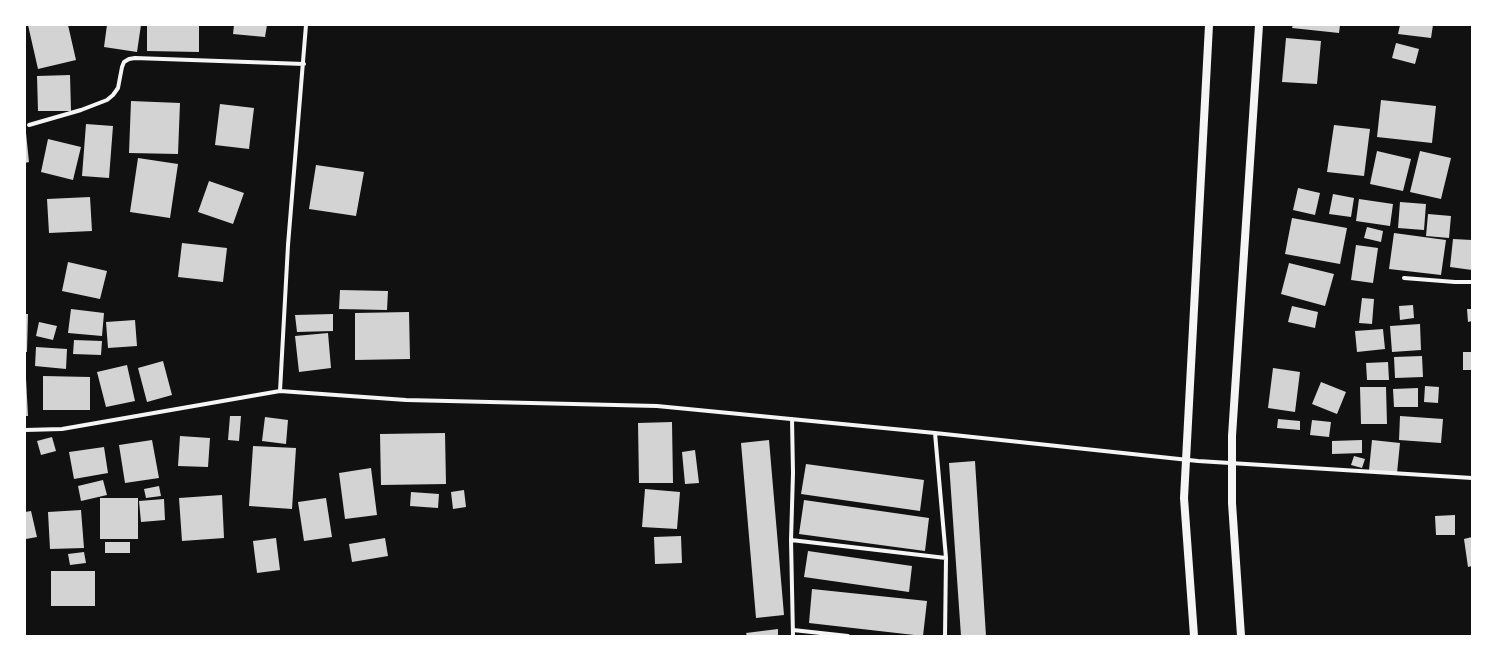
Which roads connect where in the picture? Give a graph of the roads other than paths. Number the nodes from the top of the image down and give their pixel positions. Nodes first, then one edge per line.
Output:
1 (306, 25) edge
2 (1209, 25) edge
3 (1259, 25) edge
4 (304, 64) junction
5 (29, 125) dead end
6 (1404, 278) dead end
7 (1472, 282) edge
8 (280, 391) junction
9 (792, 419) junction
10 (25, 430) edge
11 (935, 433) junction
12 (1472, 478) edge
13 (792, 540) junction
14 (946, 558) junction
15 (793, 630) junction
16 (793, 636) edge
17 (848, 636) edge
18 (946, 636) edge
19 (1194, 636) edge
20 (1241, 636) edge

1 - 4 street
2 - 19 main road
3 - 20 main road
4 - 5 street
4 - 8 street
6 - 7 street
8 - 9 street
8 - 10 street
9 - 11 street
9 - 13 street
11 - 12 street
11 - 14 street
13 - 14 street
13 - 15 street
14 - 18 street
15 - 16 street
15 - 17 street

